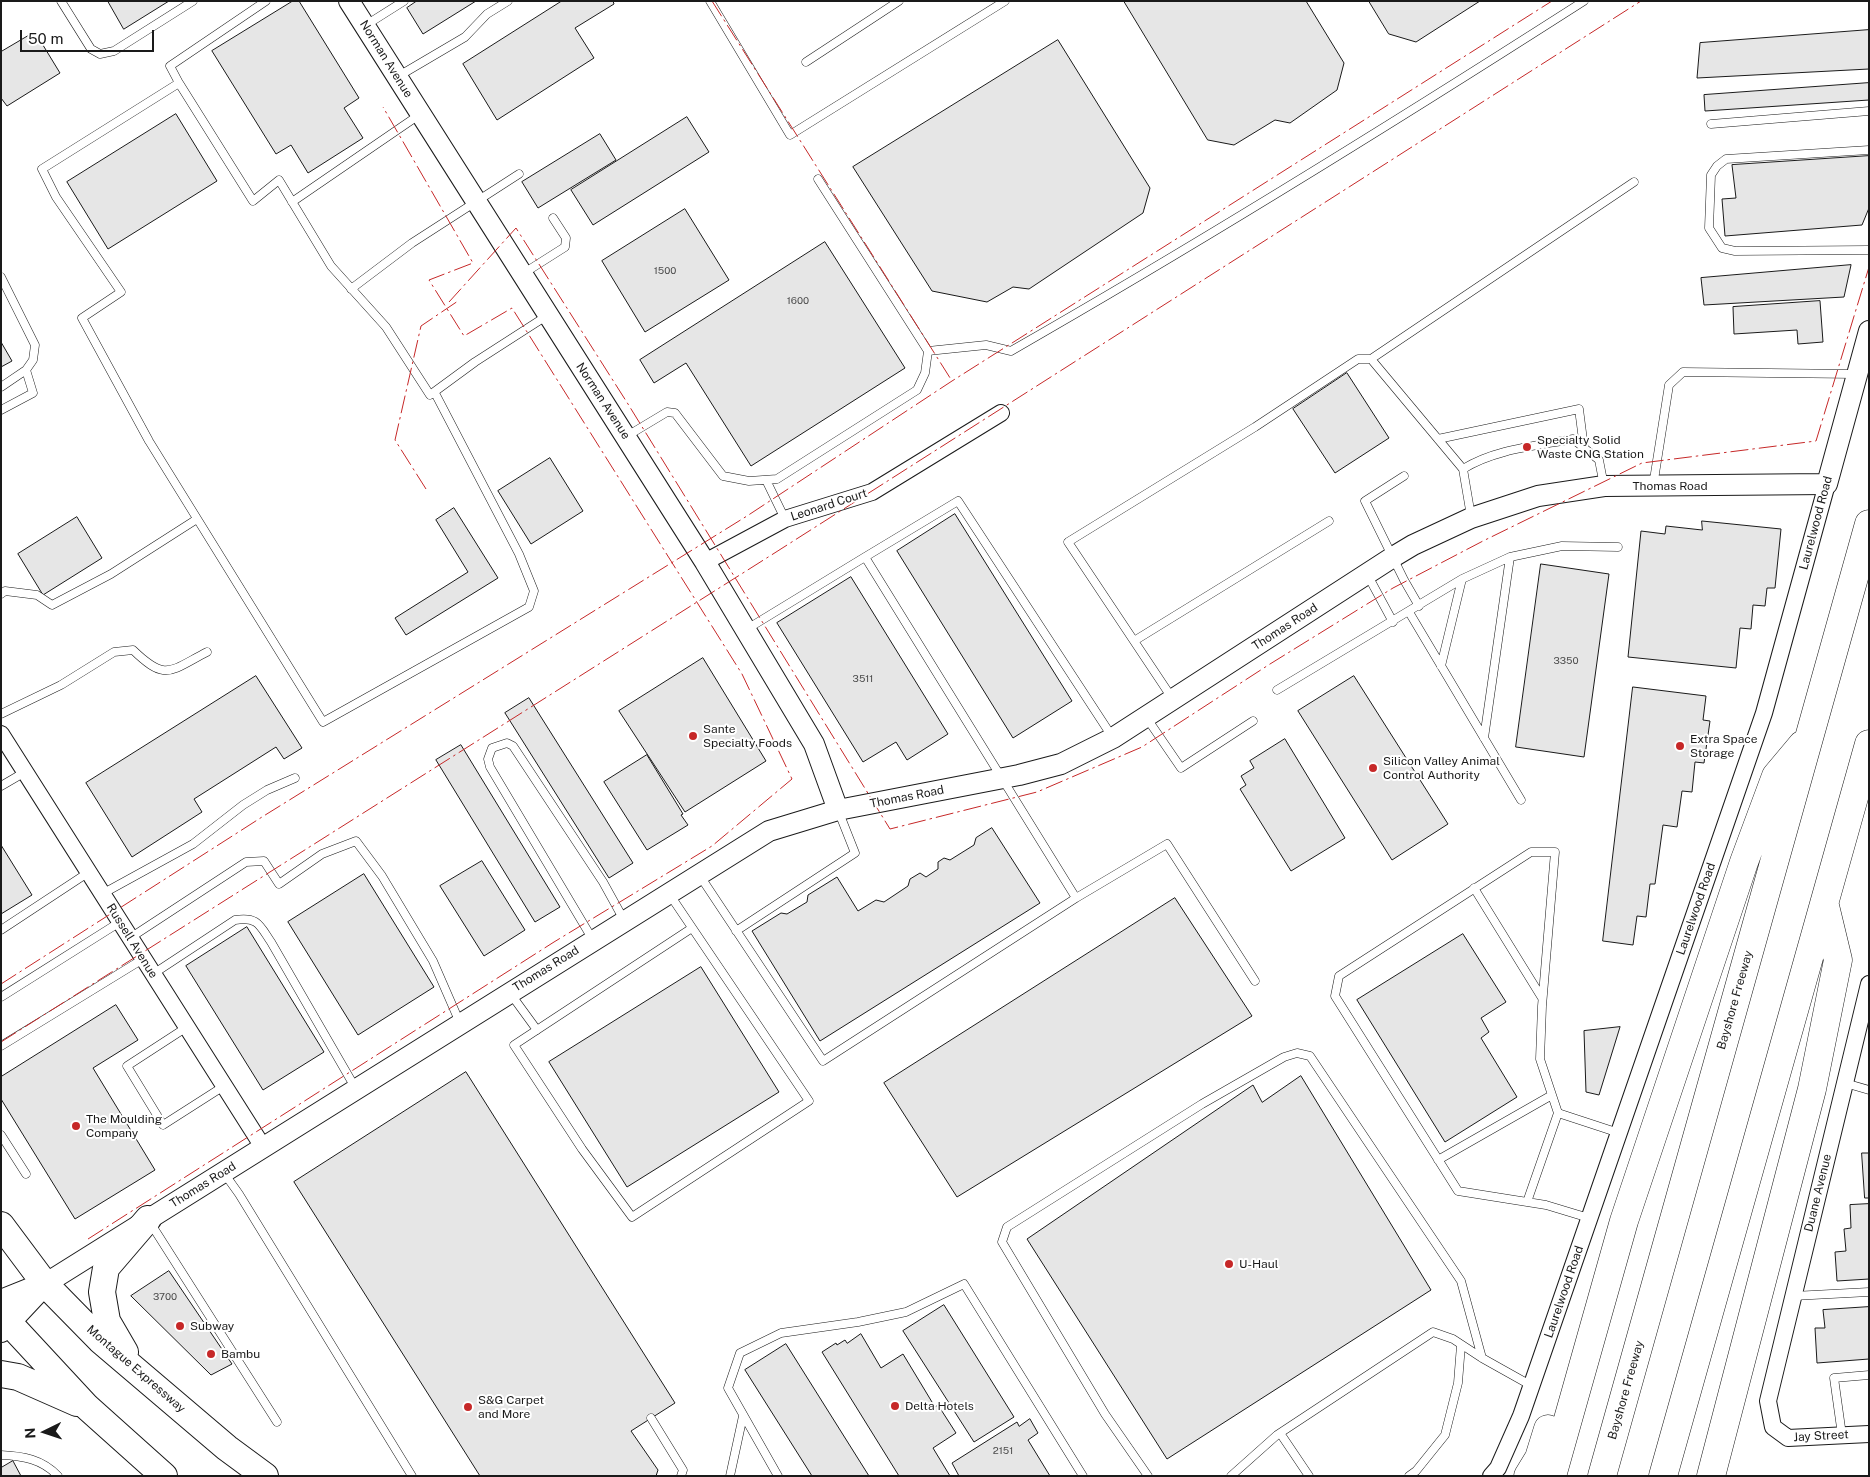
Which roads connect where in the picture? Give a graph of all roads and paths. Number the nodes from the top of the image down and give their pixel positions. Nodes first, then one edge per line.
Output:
1 (61, 1) edge
2 (193, 1) edge
3 (266, 1) edge
4 (349, 1) edge
5 (508, 1) edge
6 (710, 1) edge
7 (899, 1) edge
8 (1005, 1) edge
9 (1584, 1) edge
10 (402, 2) edge
11 (365, 26) junction
12 (806, 62) dead end
13 (397, 77) junction
14 (179, 83) junction
15 (1869, 111) edge
16 (421, 114) junction
17 (1711, 124) dead end
18 (1869, 150) edge
19 (519, 174) dead end
20 (818, 179) dead end
21 (1634, 182) dead end
22 (476, 201) junction
23 (292, 202) junction
24 (553, 218) dead end
25 (1869, 250) edge
26 (522, 274) junction
27 (1, 277) edge
28 (351, 289) junction
29 (548, 315) junction
30 (1869, 332) edge
31 (928, 351) junction
32 (1371, 360) junction
33 (26, 370) junction
34 (1857, 374) junction
35 (1, 387) edge
36 (435, 393) junction
37 (1, 410) edge
38 (1001, 413) dead end
39 (625, 437) junction
40 (1438, 439) junction
41 (1584, 448) junction
42 (1463, 468) junction
43 (1404, 476) dead end
44 (766, 480) junction
45 (1827, 484) junction
46 (1604, 486) junction
47 (1653, 486) junction
48 (1472, 518) junction
49 (197, 519) junction
50 (785, 519) junction
51 (1329, 521) dead end
52 (1869, 524) edge
53 (1618, 547) dead end
54 (1393, 557) junction
55 (1510, 557) junction
56 (865, 558) junction
57 (705, 562) junction
58 (1367, 574) junction
59 (1462, 579) junction
60 (1, 594) edge
61 (1420, 606) junction
62 (1409, 612) junction
63 (1393, 622) junction
64 (746, 630) junction
65 (1134, 641) junction
66 (207, 652) dead end
67 (1441, 666) junction
68 (1276, 690) dead end
69 (1173, 699) junction
70 (1, 714) edge
71 (1146, 717) junction
72 (1253, 722) dead end
73 (1, 734) edge
74 (1808, 737) junction
75 (1113, 738) junction
76 (1484, 738) junction
77 (1869, 744) edge
78 (25, 772) junction
79 (296, 778) dead end
80 (1002, 778) junction
81 (1, 786) edge
82 (1521, 800) dead end
83 (838, 810) junction
84 (88, 872) junction
85 (698, 875) junction
86 (1474, 888) junction
87 (669, 893) junction
88 (102, 894) junction
89 (1076, 898) junction
90 (1824, 904) junction
91 (624, 921) junction
92 (120, 922) junction
93 (692, 928) junction
94 (1, 930) edge
95 (736, 931) junction
96 (130, 938) junction
97 (593, 940) junction
98 (143, 959) junction
99 (153, 974) junction
100 (1255, 981) dead end
101 (1869, 984) edge
102 (509, 992) junction
103 (1, 997) edge
104 (1542, 998) junction
105 (460, 1023) junction
106 (186, 1026) junction
107 (537, 1030) junction
108 (1, 1046) edge
109 (1845, 1083) junction
110 (224, 1086) junction
111 (356, 1089) junction
112 (1869, 1090) edge
113 (1552, 1095) junction
114 (1558, 1113) junction
115 (1619, 1134) junction
116 (1, 1135) edge
117 (263, 1147) junction
118 (1438, 1160) junction
119 (223, 1172) junction
120 (26, 1174) dead end
121 (1527, 1202) junction
122 (1589, 1218) junction
123 (148, 1219) junction
124 (1624, 1221) junction
125 (1, 1225) edge
126 (45, 1284) junction
127 (1869, 1292) edge
128 (1793, 1296) junction
129 (3, 1317) edge
130 (1461, 1345) junction
131 (1482, 1358) junction
132 (136, 1369) junction
133 (1, 1374) edge
134 (1869, 1375) edge
135 (1532, 1386) junction
136 (1768, 1401) joint
137 (87, 1407) junction
138 (743, 1416) junction
139 (651, 1418) dead end
140 (1726, 1420) junction
141 (277, 1422) dead end
142 (1280, 1433) junction
143 (1869, 1434) edge
144 (1842, 1435) junction
145 (1, 1455) edge
146 (58, 1476) edge
147 (164, 1476) edge
148 (265, 1476) edge
149 (412, 1476) edge
150 (681, 1476) edge
151 (730, 1476) edge
152 (778, 1476) edge
153 (1083, 1476) edge
154 (1148, 1476) edge
155 (1231, 1476) edge
156 (1309, 1476) edge
157 (1409, 1476) edge
158 (1491, 1476) edge
159 (1528, 1476) edge
160 (1552, 1476) edge
161 (1602, 1476) edge
162 (1662, 1476) edge
163 (1711, 1476) edge
164 (1717, 1476) edge

1 - 2 lane
3 - 14 lane
4 - 11 street, Norman Avenue
5 - 13 lane
6 - 8 lane
7 - 12 lane
9 - 31 lane
10 - 11 lane
11 - 13 street, Norman Avenue
13 - 16 street, Norman Avenue
14 - 23 lane
14 - 49 lane
15 - 17 lane
16 - 22 street, Norman Avenue
16 - 23 lane
18 - 25 lane
19 - 22 lane
20 - 31 lane
21 - 32 lane
22 - 26 street, Norman Avenue
22 - 28 lane
23 - 28 lane
24 - 26 lane
26 - 29 street, Norman Avenue
27 - 33 lane
28 - 36 lane
29 - 36 lane
29 - 39 street, Norman Avenue
30 - 34 street, Laurelwood Road
31 - 44 lane
32 - 40 lane
32 - 65 lane
33 - 35 lane
33 - 37 lane
34 - 45 street, Laurelwood Road
34 - 47 lane
36 - 49 lane
38 - 50 street, Leonard Court
39 - 44 lane
39 - 57 street, Norman Avenue
40 - 41 lane
40 - 42 lane
41 - 42 lane
41 - 46 lane
42 - 48 lane
43 - 54 lane
44 - 50 lane
45 - 47 street, Thomas Road
45 - 115 street, Laurelwood Road
46 - 47 street, Thomas Road
46 - 48 street, Thomas Road
48 - 54 street, Thomas Road
49 - 60 lane
50 - 57 street, Leonard Court
51 - 65 lane
52 - 74 highway, Bayshore Freeway
53 - 55 lane
54 - 58 street, Thomas Road
54 - 61 lane
55 - 59 lane
55 - 76 lane
56 - 64 lane
56 - 75 lane
56 - 80 lane
57 - 64 street, Norman Avenue
58 - 63 lane
58 - 69 street, Thomas Road
59 - 61 lane
59 - 67 lane
61 - 62 lane
62 - 63 lane
62 - 67 lane
63 - 68 lane
64 - 83 street, Norman Avenue
65 - 69 lane
66 - 70 lane
67 - 76 lane
69 - 71 street, Thomas Road
71 - 72 lane
71 - 75 street, Thomas Road
73 - 78 street, Russell Avenue
74 - 124 highway
74 - 161 highway, Bayshore Freeway
75 - 80 street, Thomas Road
76 - 82 lane
77 - 90 highway
78 - 81 lane
78 - 84 street, Russell Avenue
79 - 88 lane
80 - 83 street, Thomas Road
80 - 89 lane
83 - 85 street, Thomas Road
83 - 95 lane
84 - 88 street, Russell Avenue
84 - 94 lane
85 - 87 street, Thomas Road
85 - 95 lane
86 - 104 lane
86 - 104 lane
86 - 118 lane
87 - 91 street, Thomas Road
87 - 93 lane
88 - 92 street, Russell Avenue
89 - 95 lane
89 - 100 lane
90 - 140 highway
90 - 162 highway
91 - 97 street, Thomas Road
91 - 97 lane
92 - 96 street, Russell Avenue
92 - 103 lane
93 - 107 lane
93 - 107 lane
96 - 98 street, Russell Avenue
96 - 105 lane
97 - 102 street, Thomas Road
98 - 99 street, Russell Avenue
98 - 108 lane
99 - 106 street, Russell Avenue
99 - 111 lane
101 - 109 street, Duane Avenue
102 - 105 street, Thomas Road
102 - 107 lane
104 - 113 lane
105 - 111 street, Thomas Road
106 - 110 street, Russell Avenue
106 - 110 lane
109 - 112 lane
109 - 128 street, Duane Avenue
110 - 117 street, Russell Avenue
111 - 117 street, Thomas Road
113 - 114 lane
113 - 118 lane
114 - 115 lane
114 - 121 lane
115 - 122 street, Laurelwood Road
116 - 120 lane
117 - 119 street, Thomas Road
118 - 121 lane
119 - 123 street, Thomas Road
119 - 149 lane
121 - 122 lane
122 - 135 street, Laurelwood Road
123 - 126 street, Thomas Road
123 - 132 highway
123 - 141 lane
124 - 159 highway
124 - 160 highway
125 - 126 highway, Montague Expressway
126 - 129 main road
126 - 132 highway, Montague Expressway
127 - 128 lane
128 - 136 street, Duane Avenue
129 - 137 highway
130 - 131 lane
130 - 142 lane
130 - 157 lane
131 - 135 lane
131 - 154 lane
132 - 148 highway, Montague Expressway
133 - 137 highway
134 - 144 lane
135 - 158 street, Laurelwood Road
136 - 144 street, Jay Street
137 - 147 highway
138 - 151 lane
138 - 152 lane
138 - 153 lane
139 - 150 lane
140 - 163 highway
140 - 164 highway
142 - 155 lane
142 - 156 lane
143 - 144 street, Jay Street
145 - 146 lane

